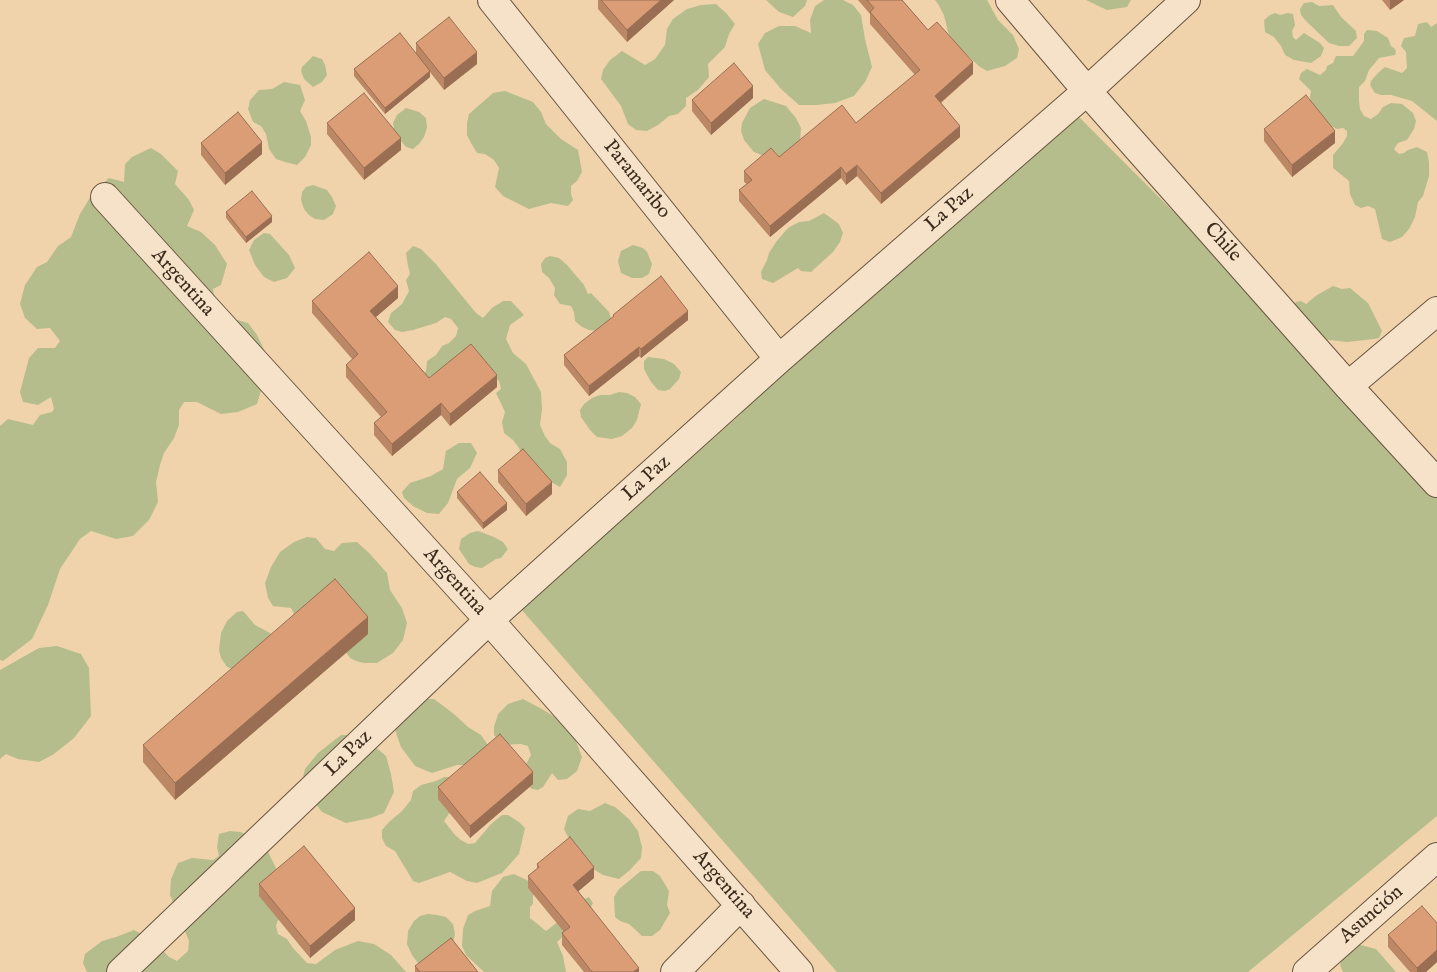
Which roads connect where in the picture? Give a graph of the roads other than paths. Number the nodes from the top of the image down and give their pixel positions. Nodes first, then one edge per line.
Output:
1 (492, 0) edge
2 (1010, 0) edge
3 (1186, 0) edge
4 (1086, 91) junction
5 (105, 198) dead end
6 (1437, 311) edge
7 (780, 359) junction
8 (1348, 386) junction
9 (1437, 483) edge
10 (489, 620) junction
11 (1437, 858) edge
12 (741, 905) junction
13 (121, 972) edge
14 (675, 972) edge
15 (798, 972) edge
16 (1307, 972) edge

1 - 7 street, Paramaribo
2 - 4 street, Chile
3 - 4 street, La Paz
4 - 7 street, La Paz
4 - 8 street, Chile
5 - 10 street, Argentina
6 - 8 street
7 - 10 street, La Paz
8 - 9 street, Chile
10 - 12 street, Argentina
10 - 13 street, La Paz
11 - 16 street, Asunción
12 - 14 street
12 - 15 street, Argentina

